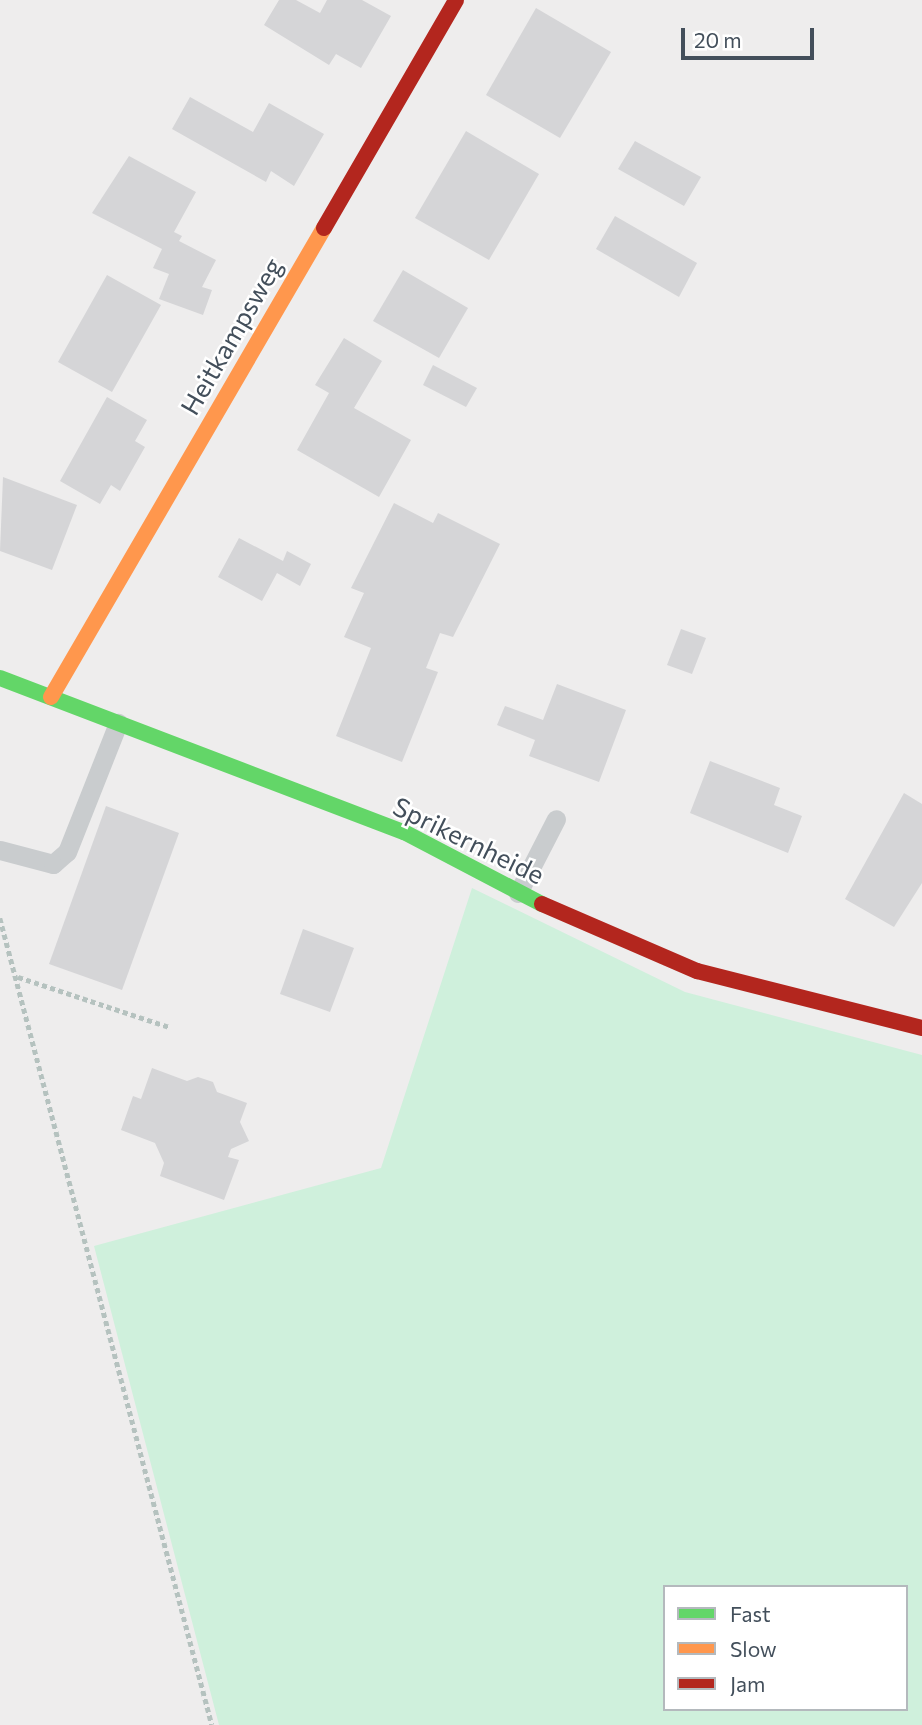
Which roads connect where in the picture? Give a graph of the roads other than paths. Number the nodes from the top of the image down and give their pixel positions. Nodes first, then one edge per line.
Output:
1 (456, 0) edge
2 (0, 678) edge
3 (51, 697) junction
4 (118, 723) junction
5 (556, 819) dead end
6 (0, 850) edge
7 (518, 893) junction
8 (922, 1028) edge

1 - 3 main road, Heitkampsweg
2 - 3 main road, Sprikernheide
3 - 4 main road, Sprikernheide
4 - 6 lane
4 - 7 main road, Sprikernheide
5 - 7 lane
7 - 8 main road, Sprikernheide

